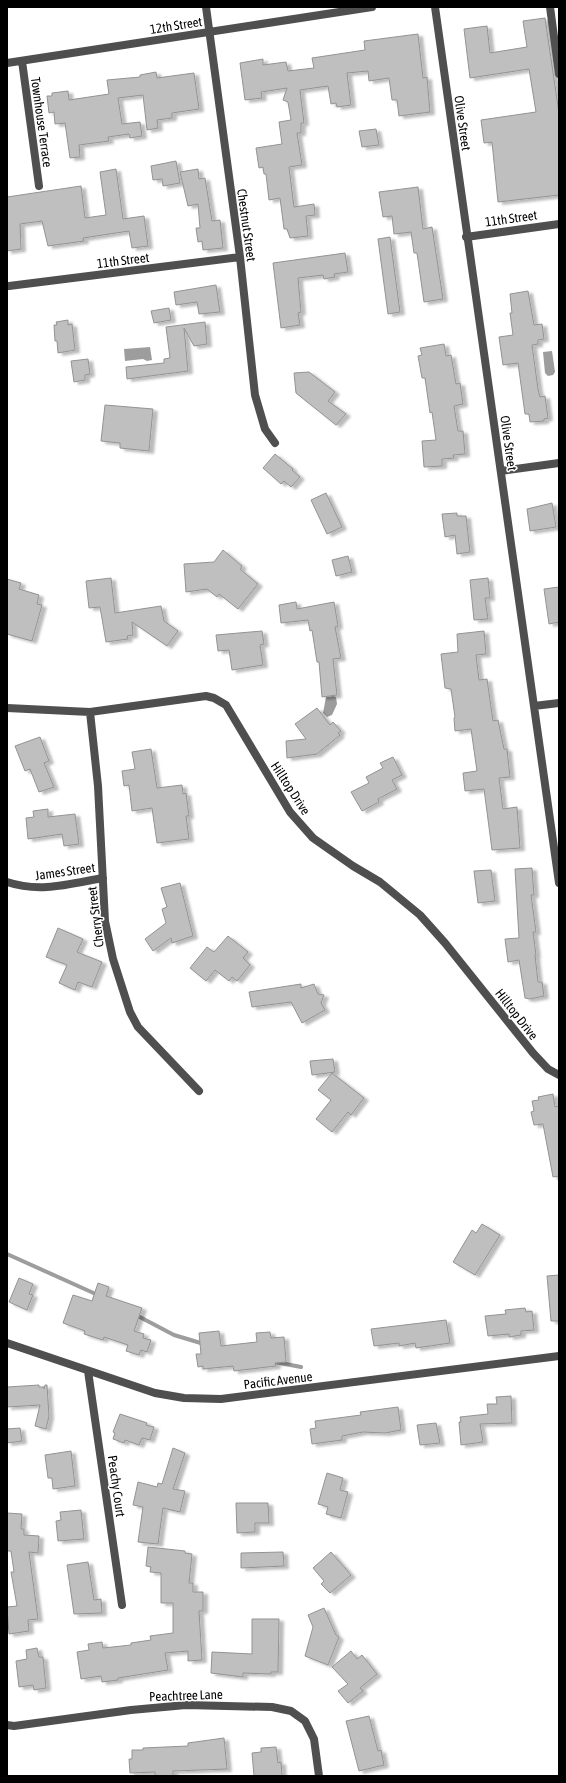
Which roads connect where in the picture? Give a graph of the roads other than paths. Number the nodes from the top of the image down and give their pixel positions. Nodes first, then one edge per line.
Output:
1 (206, 7) edge
2 (372, 7) edge
3 (435, 7) edge
4 (550, 7) edge
5 (208, 32) junction
6 (22, 61) junction
7 (7, 63) edge
8 (559, 74) edge
9 (39, 186) dead end
10 (559, 224) edge
11 (466, 237) junction
12 (240, 257) junction
13 (10, 286) dead end
14 (275, 443) dead end
15 (559, 463) edge
16 (501, 471) junction
17 (559, 703) edge
18 (534, 706) junction
19 (7, 708) edge
20 (90, 712) junction
21 (103, 878) junction
22 (7, 882) edge
23 (559, 883) edge
24 (559, 1075) edge
25 (198, 1091) dead end
26 (7, 1343) edge
27 (559, 1356) edge
28 (88, 1371) junction
29 (122, 1605) dead end
30 (7, 1725) edge
31 (319, 1776) edge

1 - 5 street, Chestnut Street
2 - 5 street, 12th Street
3 - 11 street, Olive Street
4 - 8 street
5 - 6 street, 12th Street
5 - 12 street, Chestnut Street
6 - 7 street, 12th Street
6 - 9 street, Townhouse Terrace
10 - 11 street, 11th Street
11 - 16 street, Olive Street
12 - 13 street, 11th Street
12 - 14 street, Chestnut Street
15 - 16 street
16 - 18 street, Olive Street
17 - 18 street
18 - 23 street, Olive Street
19 - 20 street, Hilltop Drive
20 - 21 street, Cherry Street
20 - 24 street, Hilltop Drive
21 - 22 street, James Street
21 - 25 street, Cherry Street
26 - 28 street, Pacific Avenue
27 - 28 street, Pacific Avenue
28 - 29 street, Peachy Court
30 - 31 street, Peachtree Lane

